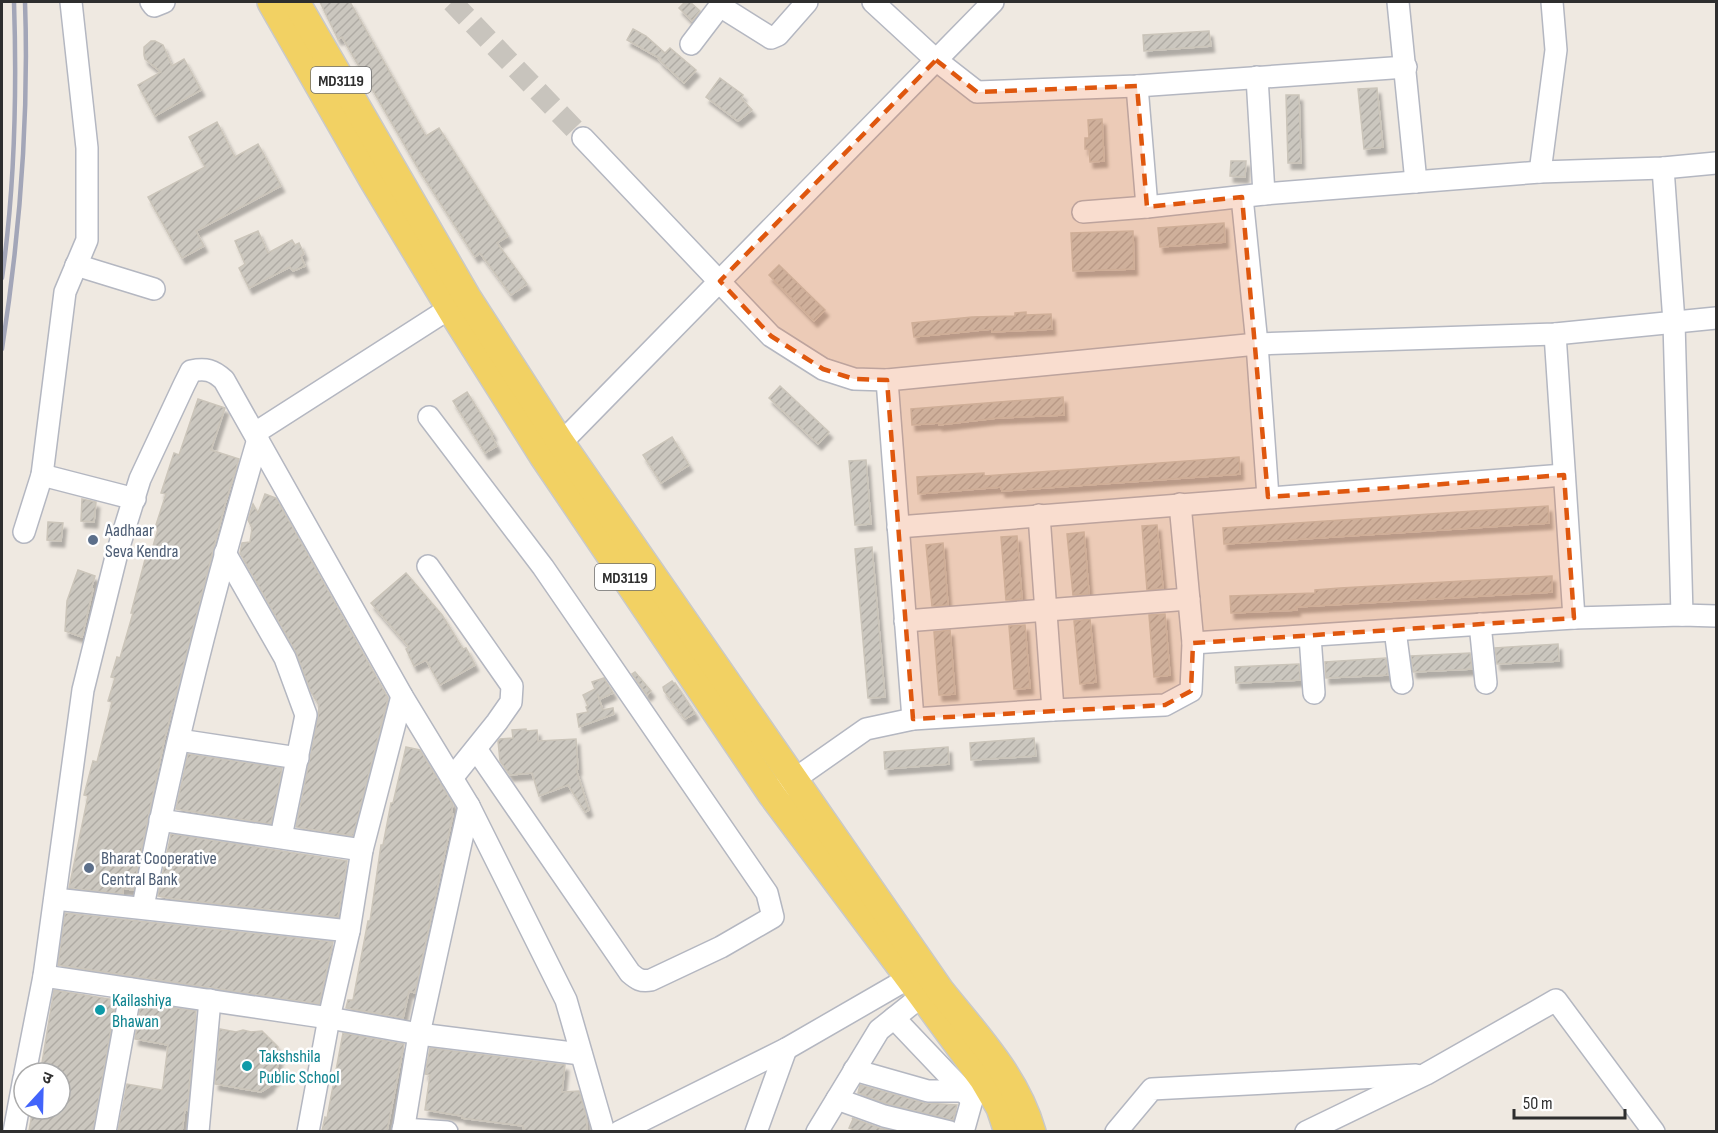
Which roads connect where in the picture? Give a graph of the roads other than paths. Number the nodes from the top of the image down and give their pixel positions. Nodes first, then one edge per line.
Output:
1 (71, 2) edge
2 (151, 2) edge
3 (164, 2) edge
4 (271, 2) edge
5 (296, 2) edge
6 (807, 2) edge
7 (873, 2) edge
8 (993, 2) edge
9 (1398, 2) edge
10 (1552, 2) edge
11 (721, 4) edge
12 (691, 44) dead end
13 (936, 60) junction
14 (1406, 67) junction
15 (1257, 77) junction
16 (1137, 86) junction
17 (583, 138) tunnel mouth
18 (1716, 163) edge
19 (1663, 168) junction
20 (1540, 172) junction
21 (1416, 182) junction
22 (1264, 194) junction
23 (1242, 197) junction
24 (1147, 207) junction
25 (1083, 212) dead end
26 (76, 265) junction
27 (720, 281) junction
28 (154, 289) dead end
29 (458, 302) junction
30 (1716, 318) edge
31 (1674, 322) junction
32 (1555, 334) junction
33 (1257, 344) junction
34 (888, 380) junction
35 (429, 417) dead end
36 (256, 436) junction
37 (552, 450) junction
38 (42, 475) junction
39 (1564, 475) junction
40 (1268, 497) junction
41 (135, 499) junction
42 (1180, 504) junction
43 (1039, 515) junction
44 (898, 526) junction
45 (24, 532) dead end
46 (225, 553) junction
47 (428, 566) dead end
48 (1189, 599) junction
49 (1046, 610) junction
50 (1682, 615) junction
51 (1716, 616) edge
52 (1574, 618) junction
53 (905, 621) junction
54 (1480, 624) junction
55 (1395, 630) junction
56 (1310, 636) junction
57 (1193, 643) junction
58 (1401, 683) dead end
59 (1486, 683) dead end
60 (1314, 693) dead end
61 (402, 696) junction
62 (1053, 710) junction
63 (913, 719) junction
64 (180, 740) junction
65 (476, 749) junction
66 (298, 758) junction
67 (452, 778) junction
68 (794, 779) junction
69 (772, 795) junction
70 (469, 806) junction
71 (160, 820) junction
72 (281, 837) junction
73 (362, 850) junction
74 (55, 899) junction
75 (143, 907) junction
76 (349, 931) junction
77 (44, 976) junction
78 (922, 986) junction
79 (131, 989) junction
80 (210, 1000) junction
81 (329, 1018) junction
82 (894, 1018) junction
83 (419, 1034) junction
84 (786, 1049) junction
85 (582, 1054) junction
86 (27, 1061) edge
87 (854, 1070) junction
88 (1426, 1074) junction
89 (979, 1084) junction
90 (837, 1099) junction
91 (403, 1130) edge
92 (105, 1131) edge
93 (198, 1131) edge
94 (308, 1131) edge
95 (447, 1131) edge
96 (604, 1131) edge
97 (619, 1131) edge
98 (756, 1131) edge
99 (817, 1131) edge
100 (950, 1131) edge
101 (963, 1131) edge
102 (1008, 1131) edge
103 (1032, 1131) edge
104 (1116, 1131) edge
105 (1306, 1131) edge
106 (1654, 1131) edge

1 - 26 street
2 - 3 street
4 - 29 main road, MD3119
5 - 29 main road, MD3119
6 - 11 street
7 - 13 street
8 - 13 street
9 - 14 street
10 - 20 street
11 - 12 street
13 - 16 street
13 - 27 street
14 - 15 street
14 - 21 street
15 - 16 street
15 - 22 street
16 - 24 street
17 - 27 street
18 - 19 street
19 - 20 street
19 - 31 street
20 - 21 street
21 - 22 street
22 - 23 street
23 - 24 street
23 - 33 street
24 - 25 street
26 - 28 street
26 - 38 street
27 - 34 street
27 - 37 street
29 - 36 street
29 - 37 main road, MD3119
30 - 31 street
31 - 32 street
31 - 50 street
32 - 33 street
32 - 39 street
33 - 34 street
33 - 40 street
34 - 44 street
35 - 65 street
36 - 41 street
36 - 46 street
36 - 61 street
37 - 68 main road, MD3119
37 - 69 main road, MD3119
38 - 41 street
38 - 45 street
39 - 40 street
39 - 52 street
40 - 42 street
41 - 74 street
42 - 43 street
42 - 48 street
43 - 44 street
43 - 49 street
44 - 53 street
46 - 64 street
46 - 66 street
47 - 65 street
48 - 49 street
48 - 57 street
49 - 53 street
49 - 62 street
50 - 51 street
50 - 52 street
52 - 54 street
53 - 63 street
54 - 55 street
54 - 59 street
55 - 56 street
55 - 58 street
56 - 57 street
56 - 60 street
57 - 62 street
61 - 67 street
61 - 73 street
62 - 63 street
63 - 68 street
64 - 66 street
64 - 71 street
65 - 67 street
66 - 72 street
67 - 70 street
68 - 69 street
68 - 78 main road, MD3119
69 - 78 main road, MD3119
70 - 83 street
70 - 85 street
71 - 72 street
71 - 75 street
72 - 73 street
73 - 76 street
74 - 75 street
74 - 77 street
75 - 76 street
76 - 81 street
77 - 79 street
77 - 86 street
78 - 82 street
78 - 84 street
78 - 89 main road, MD3119
79 - 80 street
79 - 92 street
80 - 81 street
80 - 93 street
81 - 83 street
81 - 94 street
82 - 87 street
82 - 89 street
83 - 85 street
83 - 91 street
84 - 97 street
84 - 98 street
85 - 96 street
87 - 89 street
87 - 90 street
88 - 104 street
88 - 105 street
88 - 106 street
89 - 101 street
89 - 102 main road, MD3119
89 - 103 main road, MD3119
90 - 99 street
90 - 100 street
91 - 95 street

